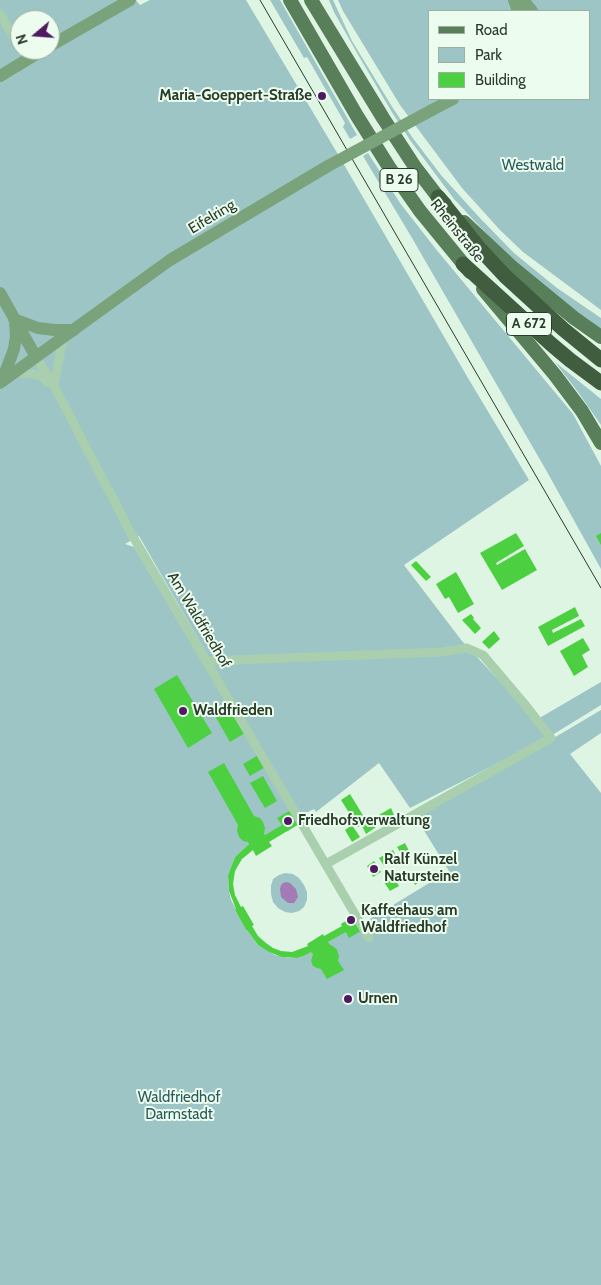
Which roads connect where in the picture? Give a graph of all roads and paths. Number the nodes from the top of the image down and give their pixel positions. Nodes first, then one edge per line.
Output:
1 (130, 0) edge
2 (290, 0) edge
3 (312, 0) edge
4 (320, 0) edge
5 (522, 0) edge
6 (531, 10) edge
7 (0, 14) edge
8 (324, 21) junction
9 (10, 32) edge
10 (60, 40) edge
11 (15, 60) edge
12 (0, 76) edge
13 (451, 100) edge
14 (438, 197) junction
15 (463, 264) junction
16 (0, 293) edge
17 (14, 319) junction
18 (74, 330) junction
19 (601, 337) edge
20 (63, 338) junction
21 (36, 357) junction
22 (601, 360) edge
23 (15, 373) junction
24 (1, 382) edge
25 (601, 383) edge
26 (54, 386) junction
27 (601, 443) edge
28 (207, 661) junction
29 (326, 864) junction
30 (369, 938) dead end

1 - 10 main road
2 - 15 main road, Rheinstraße / B 26
3 - 8 main road, Rheinstraße / B 26
4 - 8 main road
5 - 6 main road
7 - 9 street
8 - 14 main road, Rheinstraße / B 26
11 - 12 main road
13 - 18 main road, Eifelring, bridge
14 - 19 main road, Rheinstraße / B 26
14 - 22 highway, A 672
15 - 25 highway, A 672
15 - 27 main road, Rheinstraße / B 26
16 - 17 main road
17 - 18 main road
17 - 21 main road
17 - 24 main road
18 - 20 main road, Eifelring
20 - 21 main road, Eifelring
20 - 26 street
21 - 23 main road, Eifelring
21 - 26 street, Am Waldfriedhof
23 - 24 main road, Eifelring
23 - 26 street
26 - 28 street, Am Waldfriedhof
28 - 29 street, Am Waldfriedhof
28 - 29 street
29 - 30 street, Am Waldfriedhof

